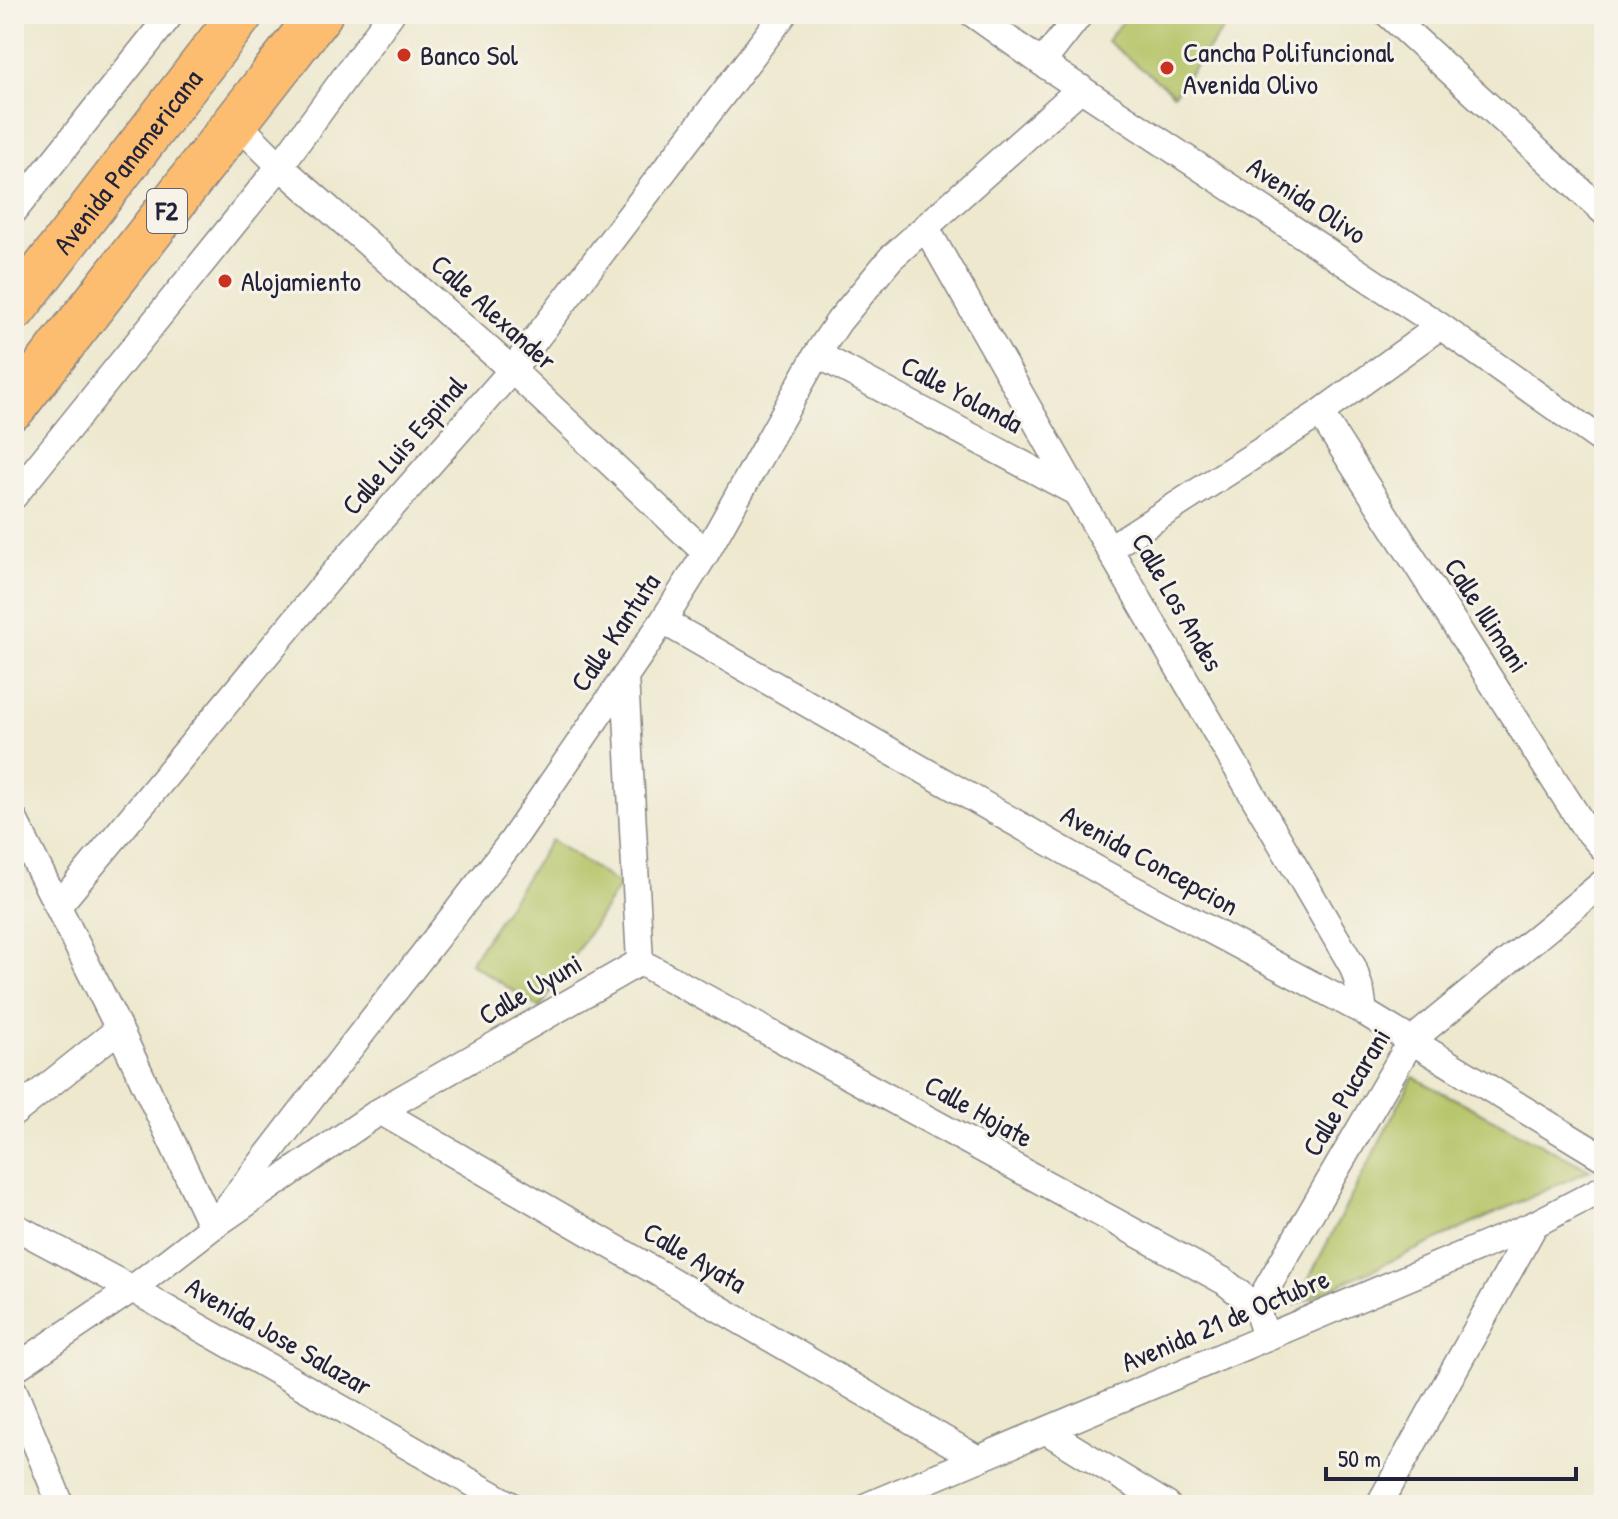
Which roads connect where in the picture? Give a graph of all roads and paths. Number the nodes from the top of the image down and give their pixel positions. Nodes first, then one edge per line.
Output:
1 (171, 14) edge
2 (320, 14) edge
3 (391, 14) edge
4 (784, 14) edge
5 (973, 14) edge
6 (1080, 14) edge
7 (1388, 14) edge
8 (232, 17) edge
9 (1042, 63) junction
10 (1081, 88) junction
11 (236, 122) junction
12 (280, 166) junction
13 (14, 211) edge
14 (1604, 212) edge
15 (926, 228) junction
16 (14, 309) edge
17 (1440, 326) junction
18 (817, 354) junction
19 (512, 370) junction
20 (14, 407) edge
21 (1320, 413) junction
22 (1604, 442) edge
23 (1076, 492) junction
24 (14, 496) edge
25 (1110, 548) junction
26 (706, 553) junction
27 (663, 621) junction
28 (625, 676) junction
29 (14, 819) edge
30 (1604, 849) edge
31 (1604, 882) edge
32 (58, 906) junction
33 (640, 962) junction
34 (1364, 1012) junction
35 (119, 1029) junction
36 (1411, 1041) junction
37 (380, 1111) junction
38 (14, 1113) edge
39 (1604, 1158) edge
40 (1604, 1188) edge
41 (1535, 1224) junction
42 (14, 1226) edge
43 (212, 1227) junction
44 (132, 1289) junction
45 (1256, 1307) junction
46 (1266, 1337) junction
47 (14, 1369) edge
48 (14, 1391) edge
49 (1046, 1431) junction
50 (978, 1459) junction
51 (61, 1505) edge
52 (511, 1505) edge
53 (869, 1505) edge
54 (1167, 1505) edge
55 (1379, 1505) edge

1 - 13 street
2 - 11 highway, F2
3 - 12 street
4 - 19 street, Calle Luis Espinal
5 - 9 street, Avenida Olivo
6 - 9 street
7 - 14 street
8 - 16 highway, Avenida Panamericana / F2
9 - 10 street, Avenida Olivo
10 - 15 street, Calle Kantuta
10 - 17 street, Avenida Olivo
11 - 12 street, Calle Alexander
11 - 20 highway, F2
12 - 19 street, Calle Alexander
12 - 24 street
15 - 18 street, Calle Kantuta
15 - 23 street, Calle Los Andes
17 - 21 street
17 - 22 street, Avenida Olivo
18 - 23 street, Calle Yolanda
18 - 26 street, Calle Kantuta
19 - 26 street, Calle Alexander
19 - 32 street, Calle Luis Espinal
21 - 25 street
21 - 30 street, Calle Illimani
23 - 25 street, Calle Los Andes
25 - 34 street, Calle Los Andes
26 - 27 street, Calle Kantuta
27 - 28 street, Calle Kantuta
27 - 34 street, Avenida Concepcion
28 - 33 street
28 - 43 street, Calle Kantuta
29 - 32 street
31 - 36 street, Calle Pucarani
32 - 35 street
33 - 37 street, Calle Uyuni
33 - 45 street, Calle Hojate
34 - 36 street, Avenida Concepcion
35 - 38 street
35 - 43 street
36 - 39 street, Avenida Concepcion
36 - 45 street, Calle Pucarani
37 - 43 street, Calle Uyuni
37 - 50 street, Calle Ayata
40 - 41 street, Avenida 21 de Octubre
41 - 46 street, Avenida 21 de Octubre
41 - 55 street
42 - 44 street, Avenida Jose Salazar
43 - 44 street
44 - 47 street
44 - 52 street, Avenida Jose Salazar
45 - 46 street
46 - 49 street, Avenida 21 de Octubre
48 - 51 street
49 - 50 street, Avenida 21 de Octubre
49 - 54 street
50 - 53 street, Avenida 21 de Octubre

